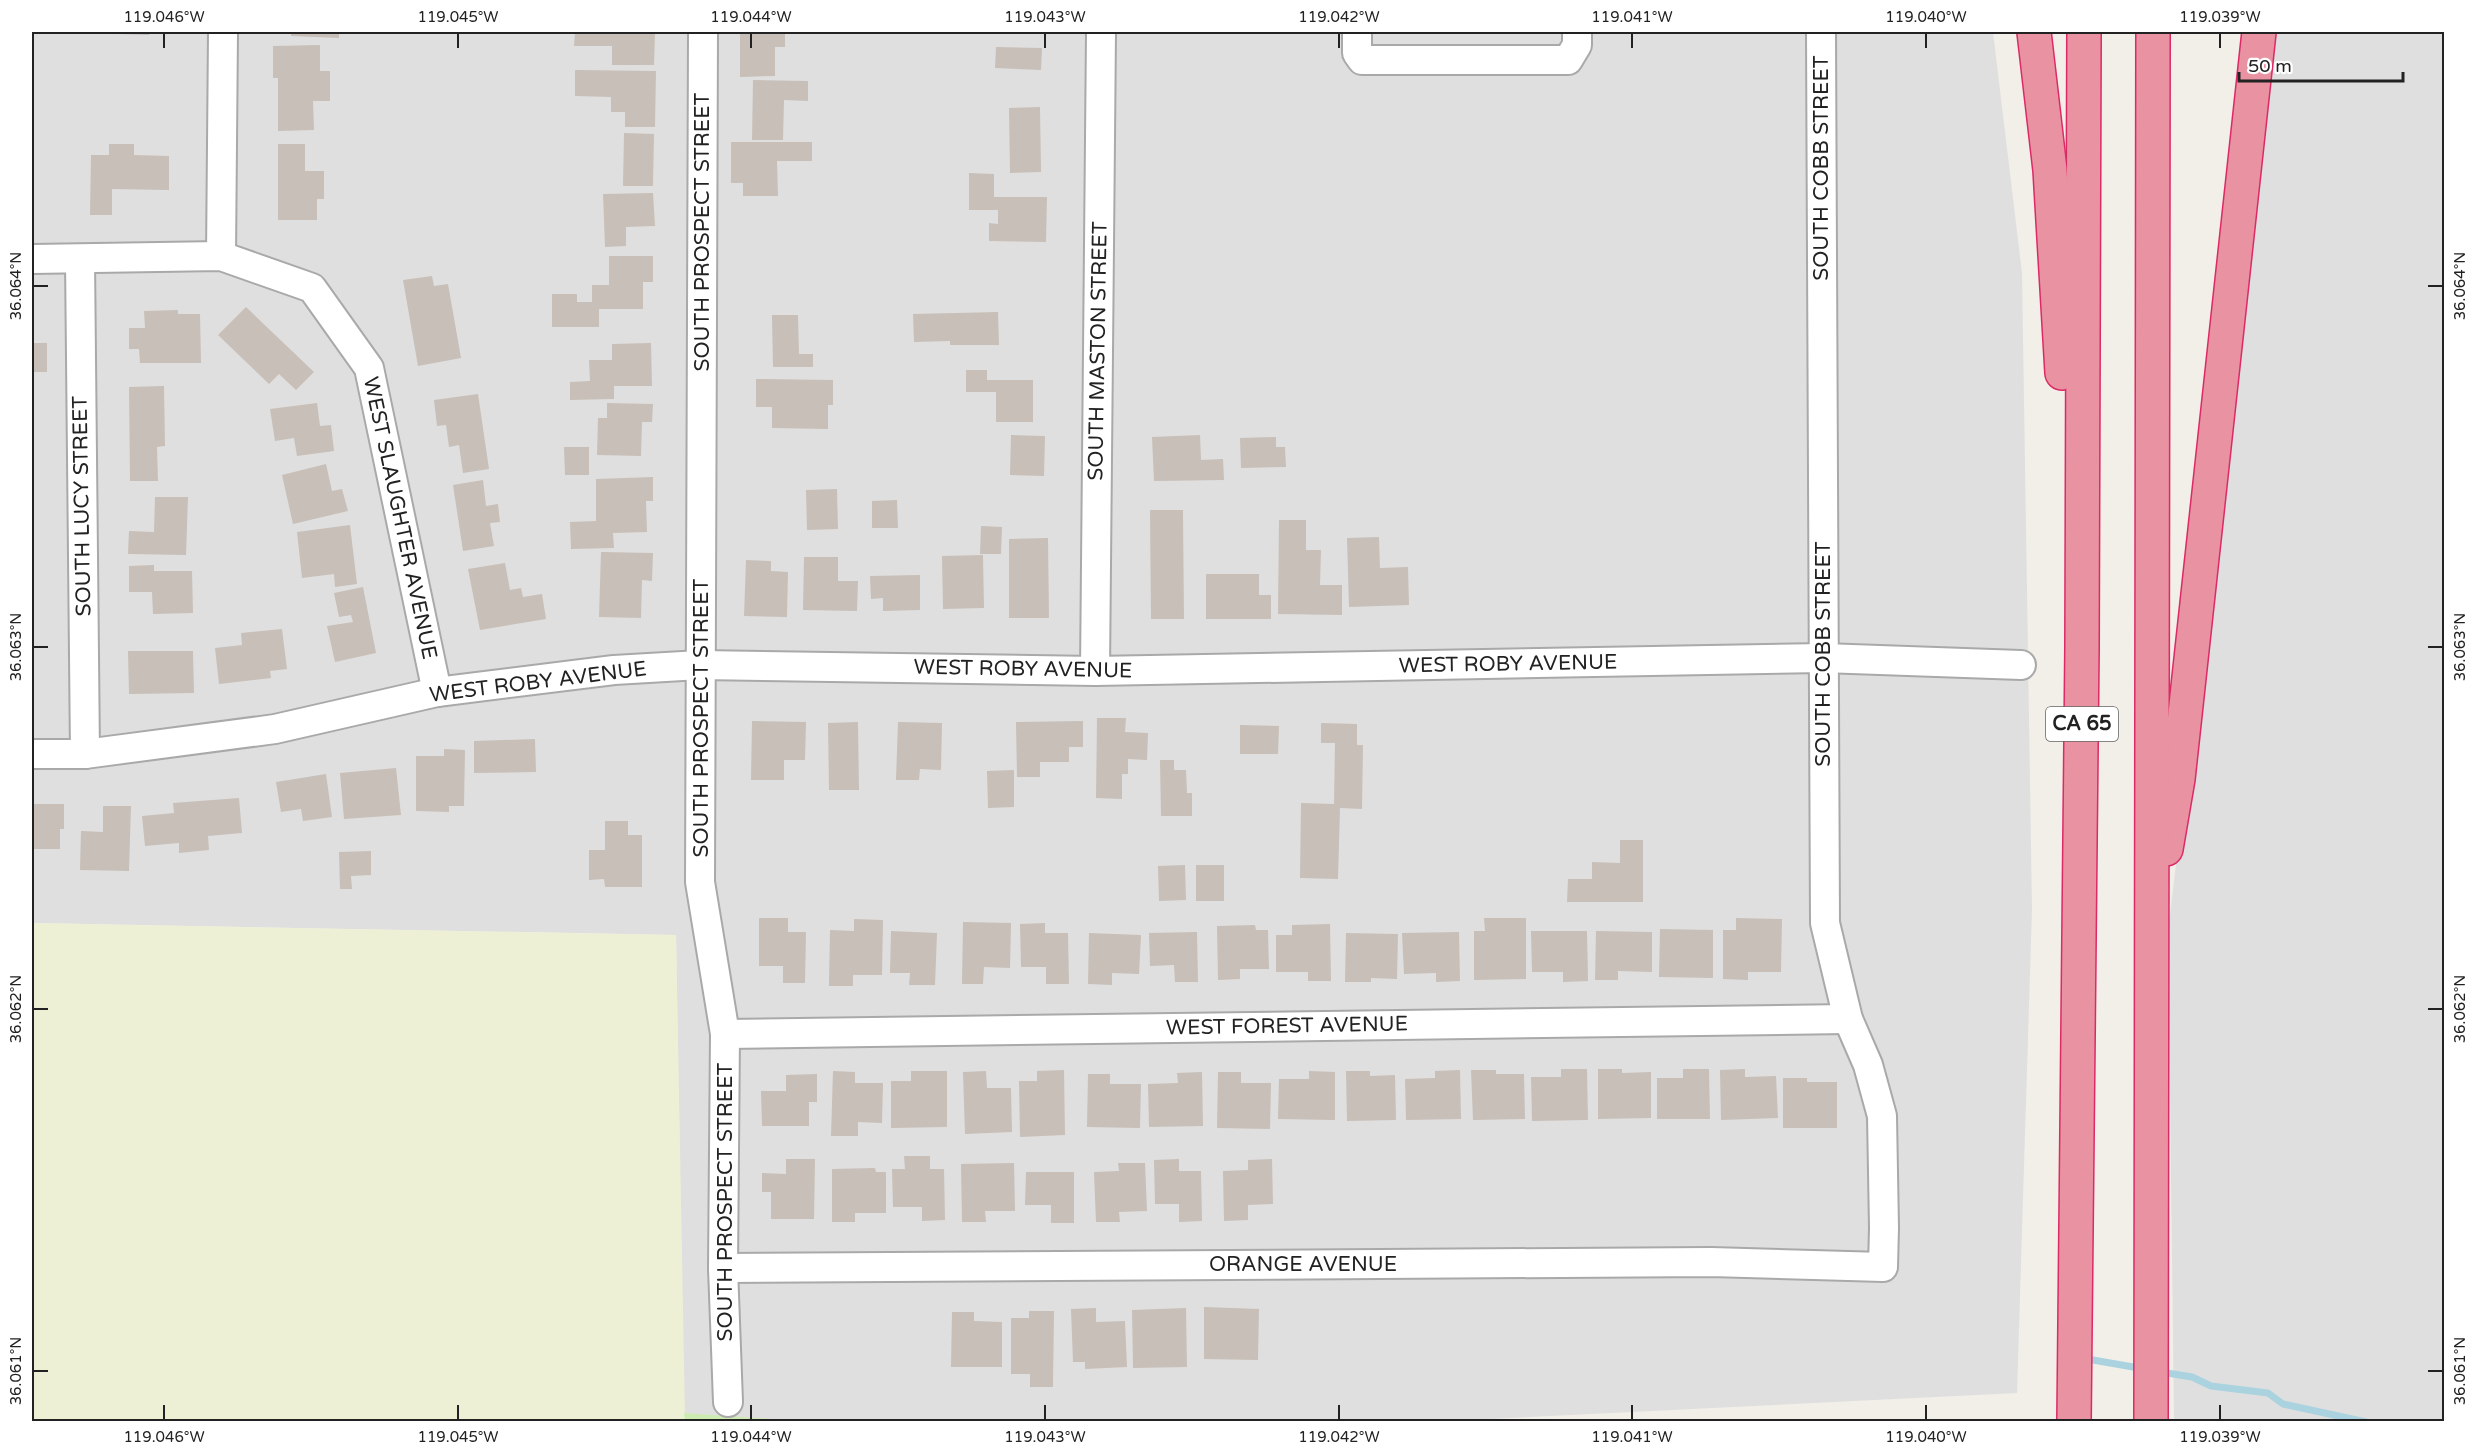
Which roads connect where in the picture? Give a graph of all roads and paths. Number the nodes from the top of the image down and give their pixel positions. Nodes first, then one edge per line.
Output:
1 (223, 32) edge
2 (703, 32) edge
3 (1101, 32) edge
4 (1357, 32) edge
5 (1577, 32) edge
6 (1821, 32) edge
7 (2034, 32) edge
8 (2084, 32) edge
9 (2153, 32) edge
10 (2259, 32) edge
11 (220, 256) junction
12 (32, 259) edge
13 (80, 259) junction
14 (2082, 647) junction
15 (1823, 658) junction
16 (700, 665) junction
17 (2021, 665) dead end
18 (1095, 671) junction
19 (437, 692) junction
20 (32, 754) edge
21 (85, 754) junction
22 (2150, 952) junction
23 (1848, 1019) junction
24 (725, 1034) junction
25 (1883, 1267) joint
26 (723, 1268) junction
27 (728, 1402) dead end
28 (2074, 1419) edge
29 (2151, 1421) edge

1 - 11 street
2 - 16 street, SOUTH PROSPECT STREET
3 - 18 street, SOUTH MASTON STREET
4 - 5 street
6 - 15 street, SOUTH COBB STREET
7 - 14 highway
8 - 14 highway, CA 65
9 - 22 highway
10 - 22 highway
11 - 13 street, WEST SLAUGHTER AVENUE
11 - 19 street, WEST SLAUGHTER AVENUE
12 - 13 street, WEST SLAUGHTER AVENUE
13 - 21 street, SOUTH LUCY STREET
14 - 28 highway, CA 65
15 - 17 street, WEST ROBY AVENUE
15 - 18 street, WEST ROBY AVENUE
15 - 23 street, SOUTH COBB STREET
16 - 18 street, WEST ROBY AVENUE
16 - 19 street, WEST ROBY AVENUE
16 - 24 street, SOUTH PROSPECT STREET
19 - 21 street, WEST ROBY AVENUE
20 - 21 street, WEST ROBY AVENUE
22 - 29 highway
23 - 24 street, WEST FOREST AVENUE
23 - 25 street, SOUTH COBB STREET
24 - 26 street, SOUTH PROSPECT STREET
25 - 26 street, ORANGE AVENUE
26 - 27 street, SOUTH PROSPECT STREET

